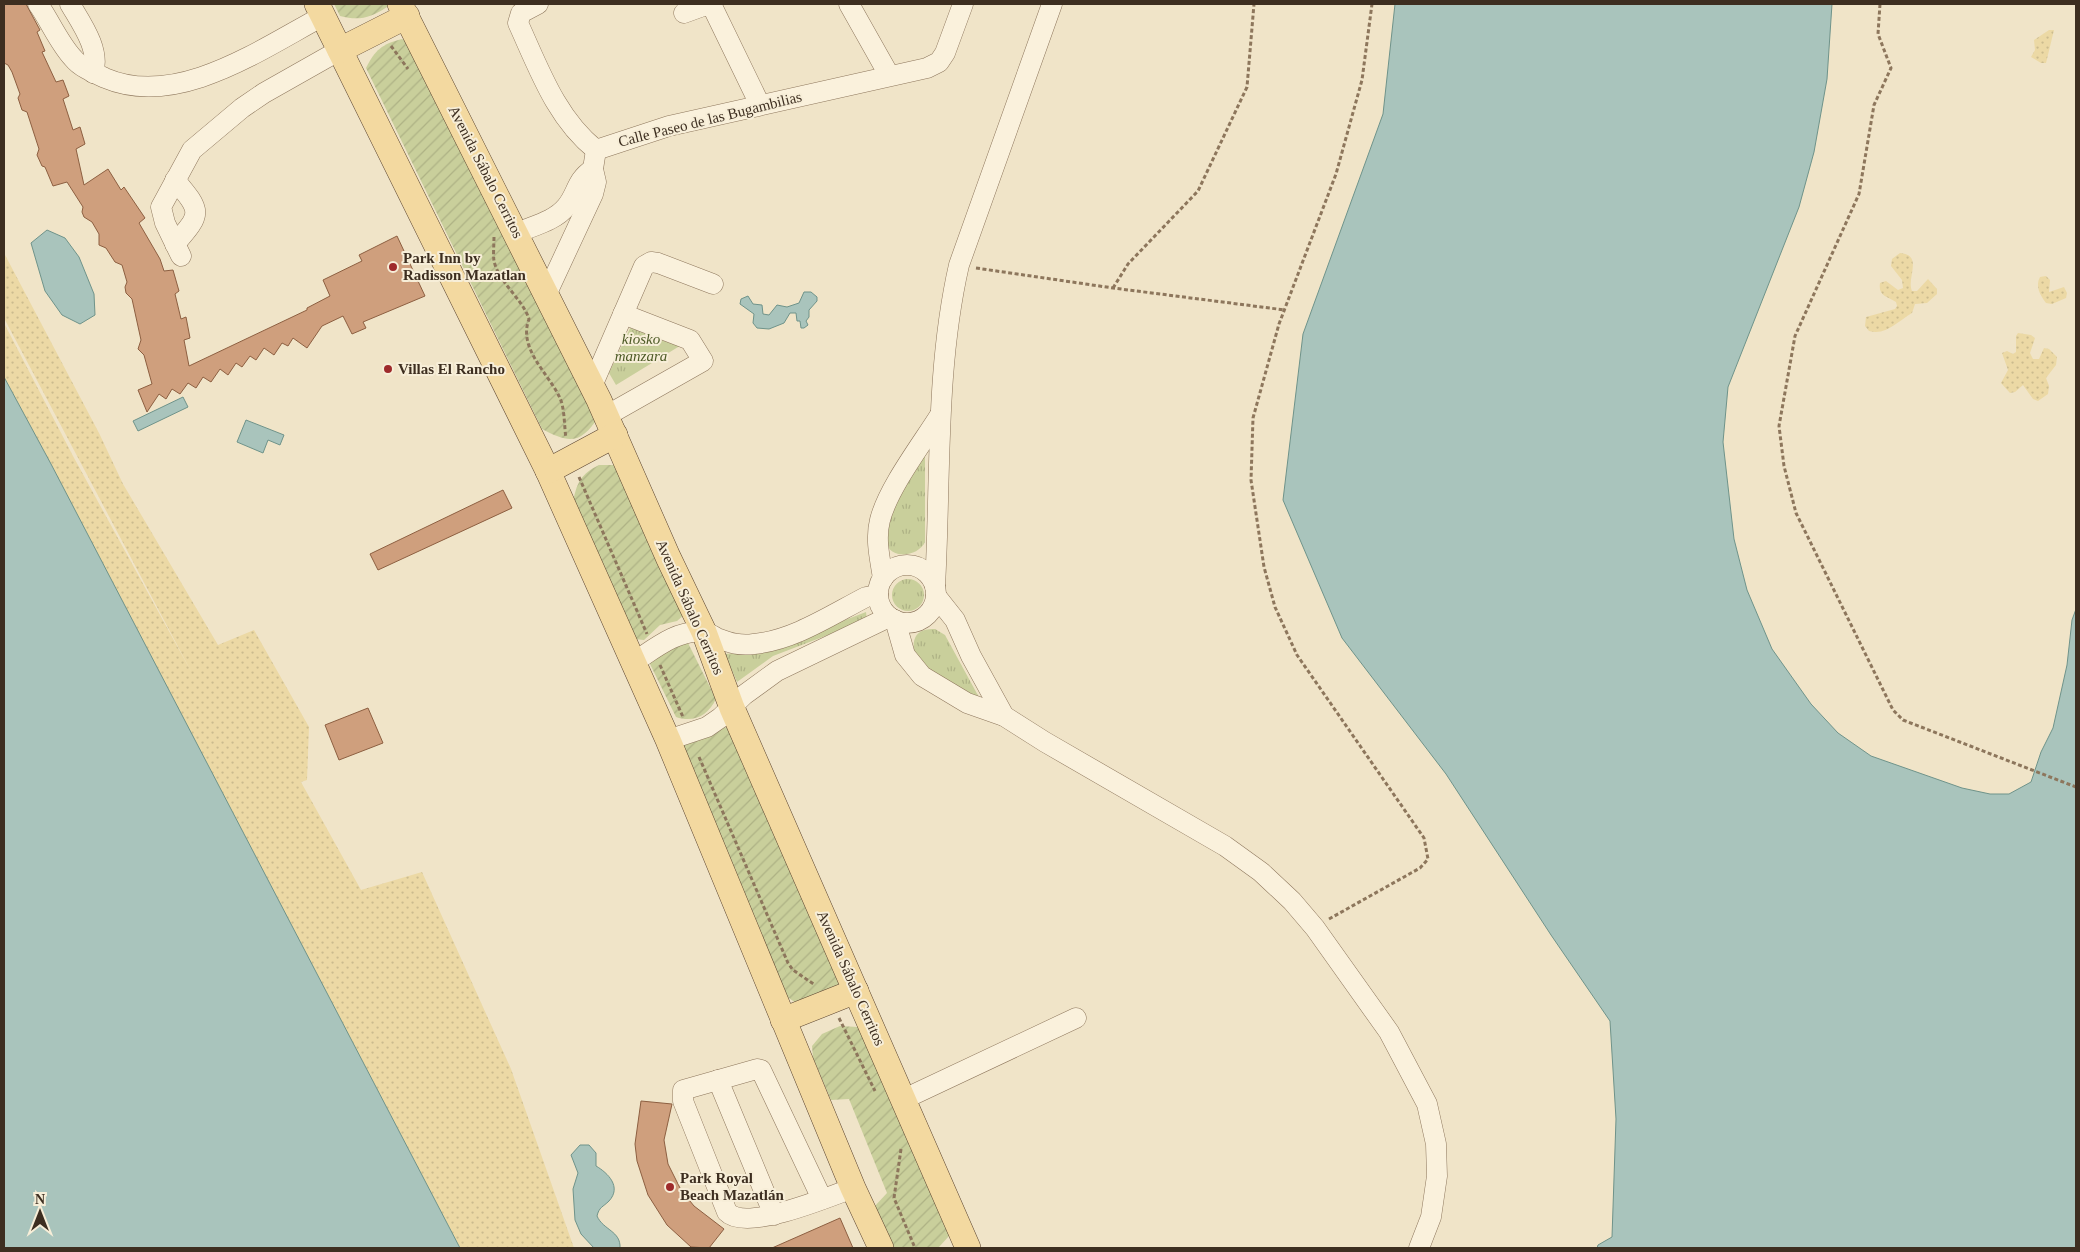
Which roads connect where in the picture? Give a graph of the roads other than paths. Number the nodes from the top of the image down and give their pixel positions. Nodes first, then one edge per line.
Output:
1 (70, 4) edge
2 (538, 4) edge
3 (849, 4) edge
4 (963, 4) edge
5 (1052, 4) edge
6 (42, 5) edge
7 (320, 10) edge
8 (403, 10) edge
9 (684, 13) dead end
10 (340, 50) junction
11 (93, 73) junction
12 (889, 75) junction
13 (760, 105) junction
14 (594, 160) junction
15 (175, 180) junction
16 (574, 213) junction
17 (506, 232) junction
18 (713, 284) dead end
19 (546, 295) junction
20 (623, 314) junction
21 (592, 386) junction
22 (940, 415) junction
23 (611, 426) junction
24 (548, 471) junction
25 (881, 587) junction
26 (935, 591) junction
27 (892, 618) junction
28 (704, 632) junction
29 (643, 656) junction
30 (732, 708) junction
31 (1004, 716) junction
32 (678, 737) junction
33 (856, 991) junction
34 (1076, 1018) dead end
35 (783, 1020) junction
36 (718, 1080) junction
37 (904, 1099) junction
38 (852, 1188) junction
39 (822, 1199) junction
40 (774, 1215) junction
41 (881, 1248) edge
42 (968, 1248) edge
43 (1419, 1248) edge

1 - 11 street
2 - 14 street
3 - 12 street
4 - 12 street, Calle Paseo de las Bugambilias
5 - 22 street
6 - 11 street
7 - 10 main road
7 - 11 street
8 - 10 main road
8 - 17 main road, Avenida Sábalo Cerritos
9 - 13 street
10 - 15 street
10 - 24 main road
12 - 13 street, Calle Paseo de las Bugambilias
13 - 14 street, Calle Paseo de las Bugambilias
14 - 16 street
15 - 15 street
16 - 17 street
16 - 19 street
17 - 19 main road, Avenida Sábalo Cerritos
18 - 20 street
19 - 21 main road, Avenida Sábalo Cerritos
20 - 21 street
20 - 23 street
21 - 23 main road, Avenida Sábalo Cerritos
22 - 25 street
22 - 26 street
23 - 24 main road
23 - 28 main road, Avenida Sábalo Cerritos
24 - 29 main road
25 - 26 street
25 - 27 street
25 - 28 street
26 - 27 street
26 - 31 street
27 - 30 street
27 - 31 street
28 - 29 street
28 - 30 main road, Avenida Sábalo Cerritos
29 - 32 main road
30 - 32 street
30 - 33 main road, Avenida Sábalo Cerritos
31 - 43 street
32 - 35 main road
33 - 35 main road
33 - 37 main road, Avenida Sábalo Cerritos
34 - 37 street
35 - 38 main road
36 - 39 street
36 - 40 street
36 - 40 street
37 - 42 main road, Avenida Sábalo Cerritos
38 - 39 street
38 - 41 main road
39 - 40 street

